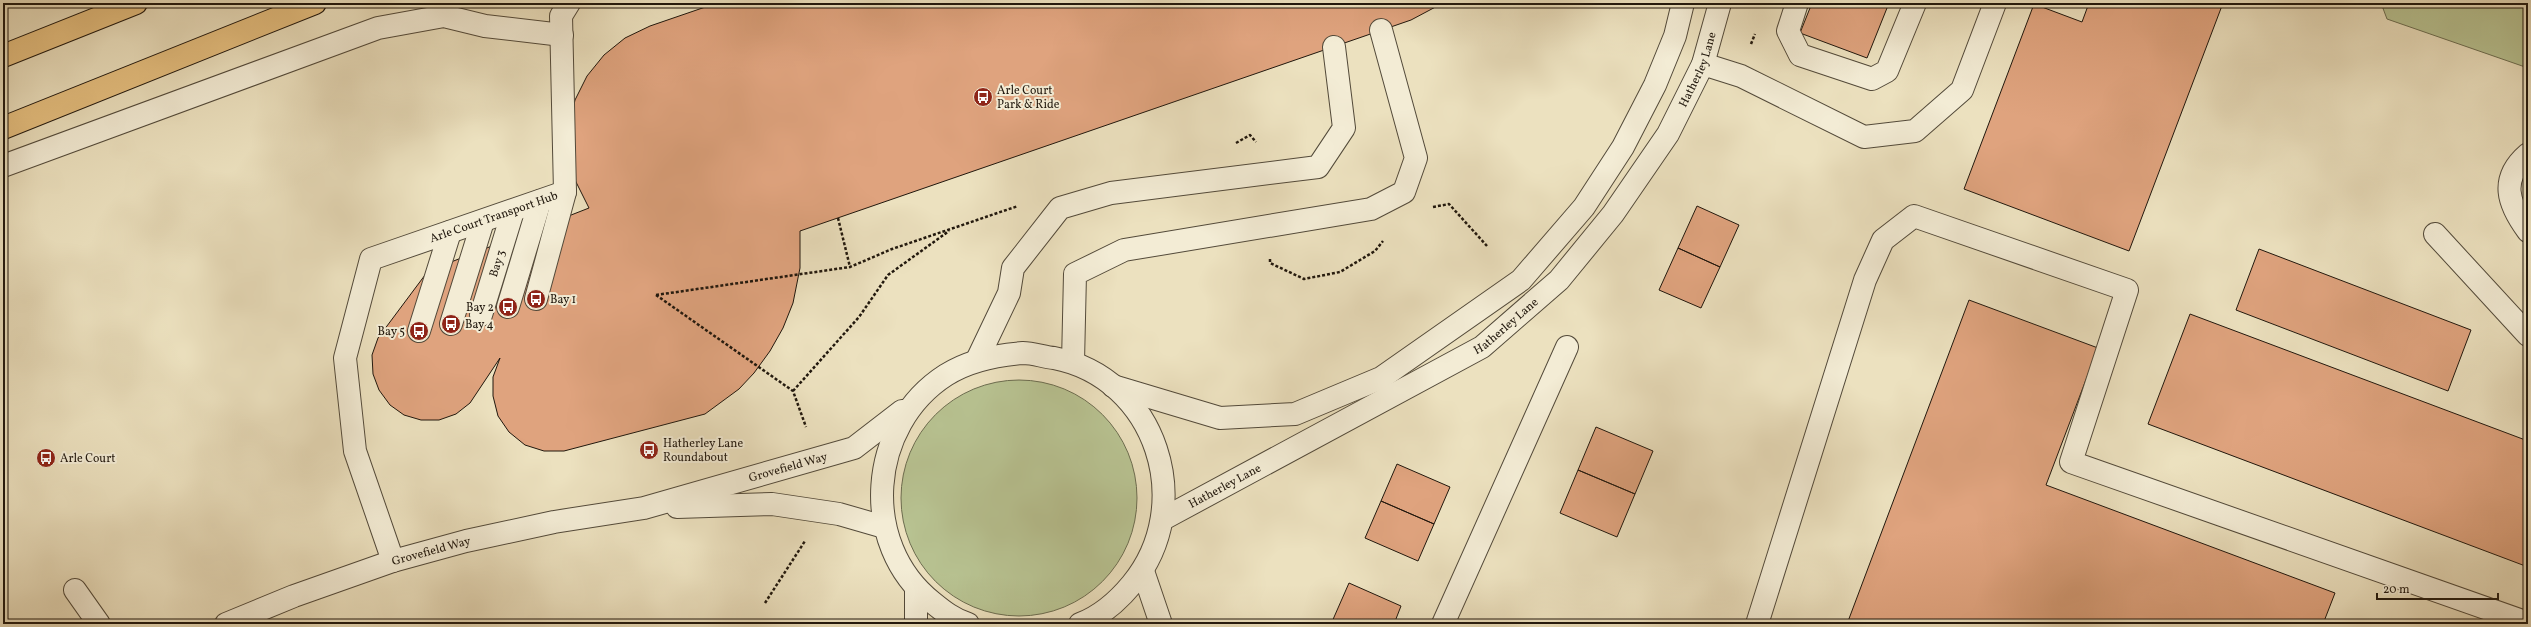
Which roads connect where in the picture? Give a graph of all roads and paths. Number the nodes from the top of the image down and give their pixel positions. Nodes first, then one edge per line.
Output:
1 (136, 3) edge
2 (315, 3) edge
3 (569, 3) edge
4 (1683, 3) edge
5 (1720, 3) edge
6 (1797, 3) edge
7 (1915, 3) edge
8 (1995, 3) edge
9 (1381, 30) dead end
10 (1756, 32) dead end
11 (562, 35) junction
12 (1334, 47) dead end
13 (3, 56) edge
14 (1703, 64) junction
15 (1741, 76) junction
16 (3, 128) edge
17 (2528, 154) edge
18 (3, 166) edge
19 (565, 192) junction
20 (540, 201) junction
21 (513, 211) junction
22 (838, 218) dead end
23 (483, 221) junction
24 (2528, 231) edge
25 (450, 232) junction
26 (2436, 234) dead end
27 (850, 267) junction
28 (536, 298) dead end
29 (508, 307) dead end
30 (481, 315) dead end
31 (451, 324) dead end
32 (419, 331) dead end
33 (2528, 334) edge
34 (1567, 347) dead end
35 (977, 360) junction
36 (1073, 362) junction
37 (1113, 386) junction
38 (794, 391) junction
39 (919, 398) junction
40 (809, 435) dead end
41 (644, 508) junction
42 (1163, 519) junction
43 (884, 527) junction
44 (807, 539) dead end
45 (393, 561) junction
46 (1143, 571) junction
47 (916, 589) junction
48 (75, 590) dead end
49 (765, 603) dead end
50 (2528, 623) edge
51 (99, 624) edge
52 (226, 624) edge
53 (916, 624) edge
54 (968, 624) edge
55 (1080, 624) edge
56 (1161, 624) edge
57 (1443, 624) edge
58 (1757, 624) edge

1 - 13 highway
2 - 16 highway
3 - 11 street, Arle Court Transport Hub
4 - 37 street
5 - 14 street, Hatherley Lane
6 - 7 street
8 - 15 street
9 - 36 street
10 - 15 path
11 - 18 street
11 - 19 street, Arle Court Transport Hub
12 - 35 street
14 - 15 street
14 - 42 street, Hatherley Lane
17 - 24 street
19 - 20 street, Arle Court Transport Hub
19 - 28 street
20 - 21 street, Arle Court Transport Hub
20 - 29 street
21 - 23 street, Arle Court Transport Hub
21 - 30 street, Bay 3
22 - 27 path
23 - 25 street, Arle Court Transport Hub
23 - 31 street
25 - 32 street
25 - 45 street, Arle Court Transport Hub
26 - 33 street
27 - 38 path
27 - 38 path
34 - 57 street
35 - 36 street
35 - 39 street
36 - 37 street
37 - 42 street
38 - 40 path
39 - 41 street, Grovefield Way
39 - 43 street
41 - 43 street, Grovefield Way
41 - 45 street, Grovefield Way
42 - 46 street
43 - 47 street
44 - 49 path
45 - 52 street, Grovefield Way
46 - 55 street
46 - 56 street
47 - 53 street
47 - 54 street
48 - 51 street
50 - 58 street

